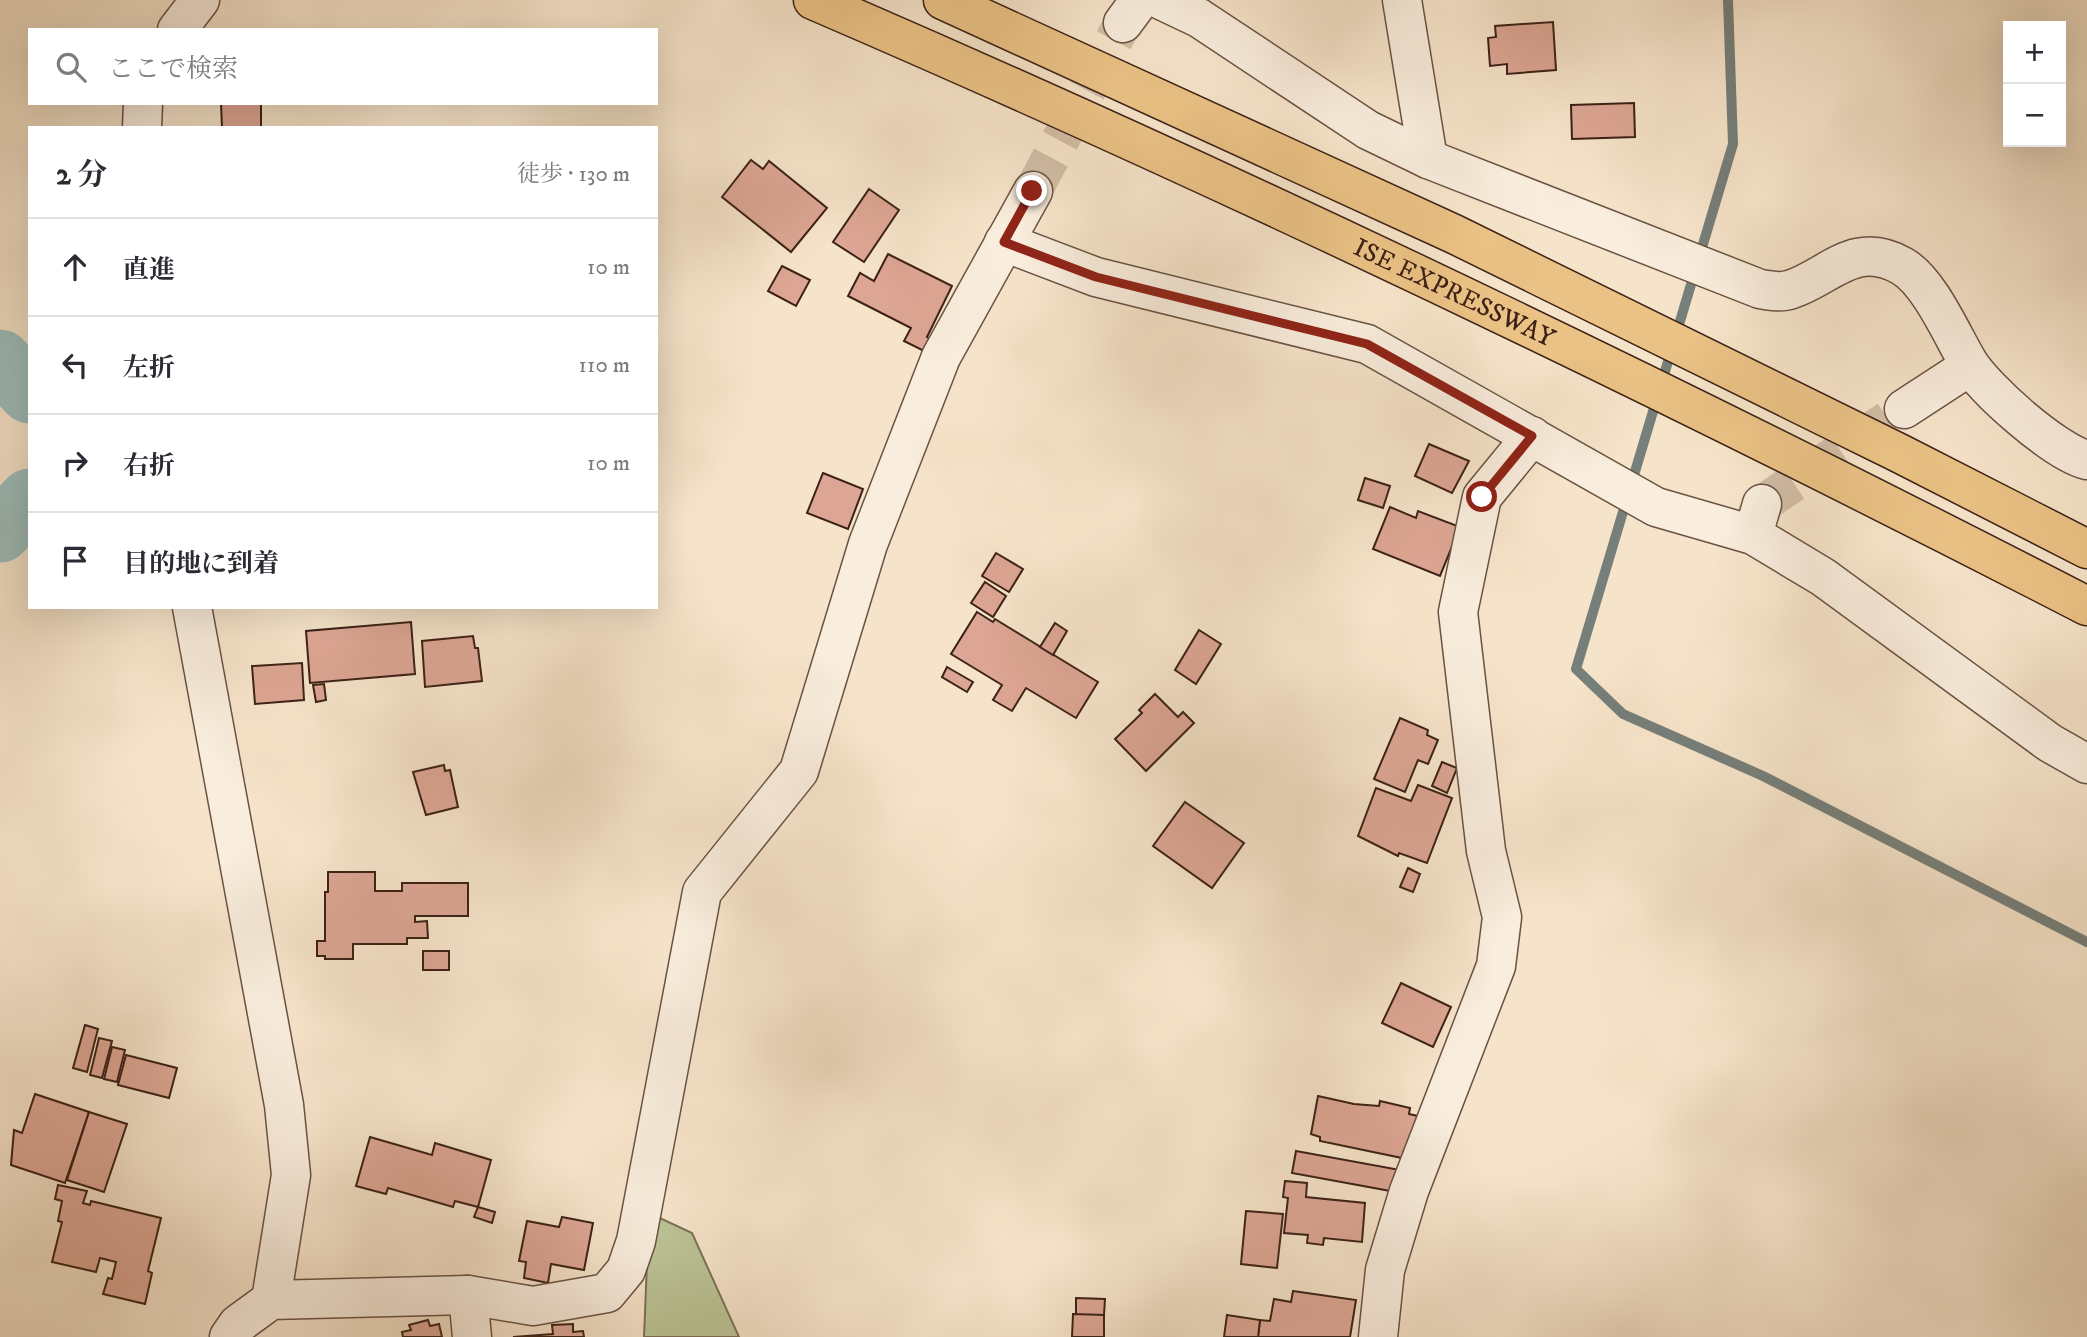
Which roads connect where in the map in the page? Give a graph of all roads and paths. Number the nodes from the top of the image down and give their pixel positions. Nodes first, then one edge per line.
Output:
1 (201, 0) edge
2 (813, 0) edge
3 (943, 0) edge
4 (1161, 0) edge
5 (1402, 0) edge
6 (179, 28) edge
7 (143, 105) edge
8 (142, 126) edge
9 (1428, 159) junction
10 (1032, 191) tunnel mouth
11 (1004, 242) junction
12 (1970, 366) junction
13 (1903, 409) tunnel mouth
14 (1532, 436) junction
15 (2087, 460) edge
16 (2087, 549) edge
17 (2087, 606) edge
18 (192, 609) edge
19 (2087, 764) edge
20 (468, 1295) junction
21 (271, 1300) junction
22 (229, 1337) edge
23 (472, 1337) edge
24 (1378, 1337) edge

1 - 6 street
2 - 17 highway, ISE EXPRESSWAY
3 - 16 highway, ISE EXPRESSWAY
4 - 9 street
5 - 9 street
7 - 8 street
9 - 12 street
10 - 11 street
11 - 14 street
11 - 20 street
12 - 13 street
12 - 15 street
14 - 19 street
14 - 24 street
18 - 21 street
20 - 21 street
20 - 23 street
21 - 22 street

